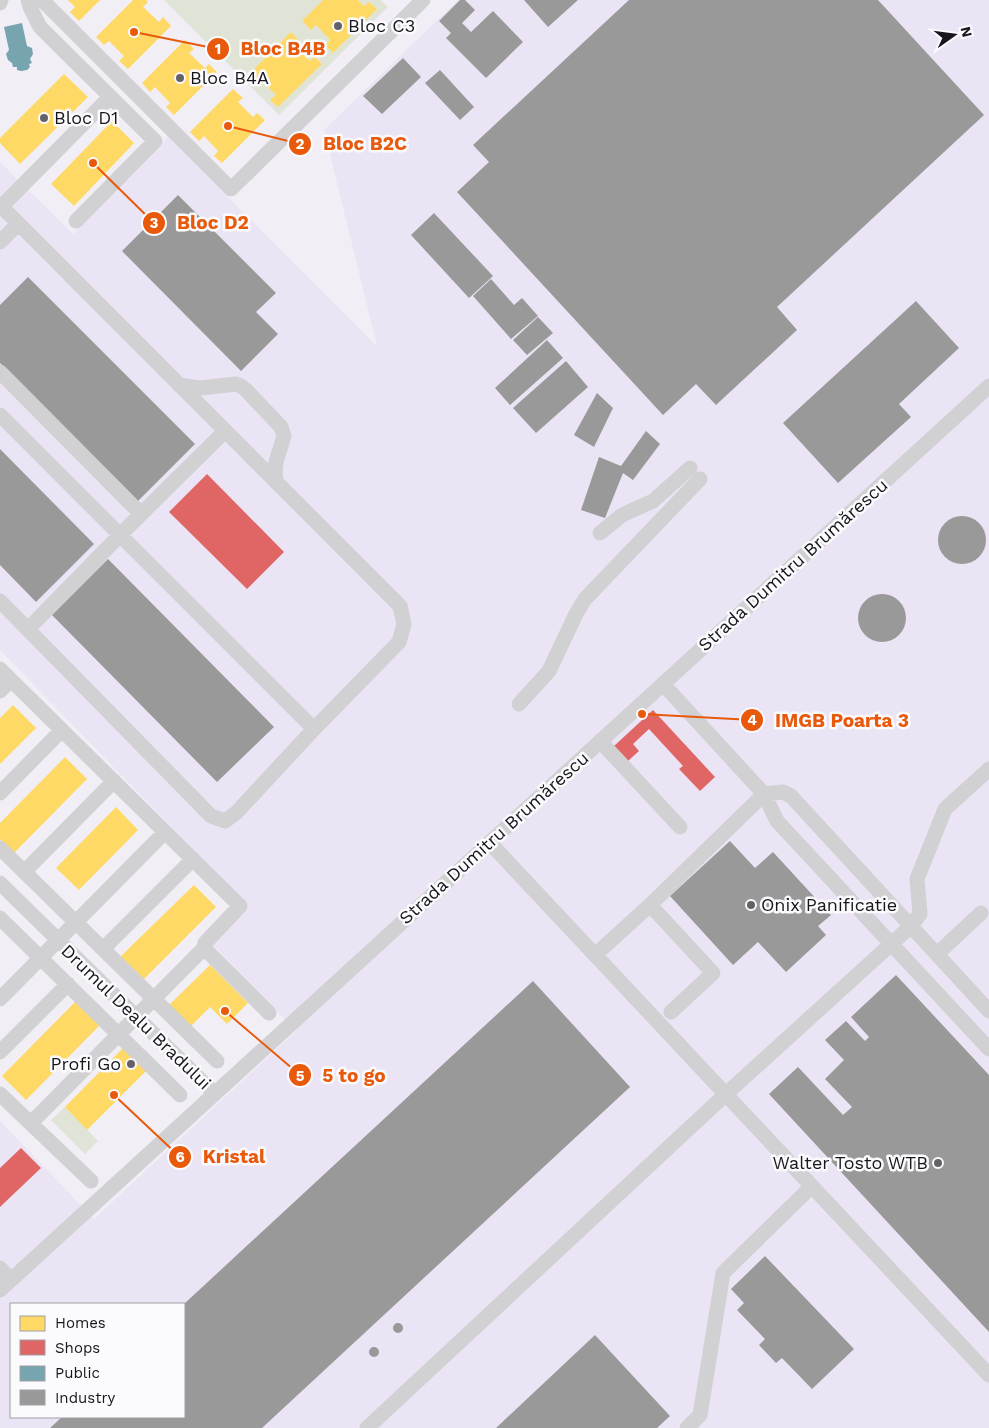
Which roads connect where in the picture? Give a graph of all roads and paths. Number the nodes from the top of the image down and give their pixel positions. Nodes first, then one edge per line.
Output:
1 (28, 0) edge
2 (42, 0) edge
3 (422, 0) edge
4 (110, 97) junction
5 (1, 206) edge
6 (76, 221) dead end
7 (18, 224) junction
8 (0, 242) edge
9 (0, 372) edge
10 (179, 385) junction
11 (989, 386) edge
12 (0, 415) edge
13 (226, 431) junction
14 (690, 468) dead end
15 (700, 480) dead end
16 (276, 482) junction
17 (141, 514) junction
18 (600, 532) dead end
19 (120, 535) junction
20 (0, 601) edge
21 (28, 629) junction
22 (0, 669) edge
23 (11, 680) junction
24 (664, 684) junction
25 (0, 691) edge
26 (520, 704) dead end
27 (314, 729) junction
28 (62, 730) junction
29 (600, 741) junction
30 (989, 769) edge
31 (114, 781) junction
32 (0, 793) edge
33 (764, 794) junction
34 (680, 827) dead end
35 (165, 832) junction
36 (490, 842) junction
37 (0, 848) edge
38 (193, 859) junction
39 (24, 872) junction
40 (0, 883) edge
41 (650, 905) junction
42 (981, 912) dead end
43 (0, 918) edge
44 (76, 922) junction
45 (911, 926) junction
46 (58, 940) junction
47 (891, 943) junction
48 (204, 948) junction
49 (103, 949) junction
50 (937, 954) junction
51 (595, 955) junction
52 (41, 958) junction
53 (68, 984) junction
54 (0, 998) edge
55 (154, 999) junction
56 (989, 1011) edge
57 (269, 1012) dead end
58 (671, 1012) dead end
59 (136, 1017) junction
60 (119, 1034) junction
61 (989, 1049) edge
62 (0, 1052) edge
63 (217, 1061) dead end
64 (0, 1094) edge
65 (215, 1094) junction
66 (726, 1094) junction
67 (180, 1095) dead end
68 (31, 1123) junction
69 (91, 1181) dead end
70 (812, 1186) junction
71 (0, 1268) edge
72 (11, 1280) junction
73 (0, 1290) edge
74 (989, 1375) edge
75 (367, 1428) edge
76 (687, 1428) edge

1 - 4 street
2 - 3 street
4 - 5 street
4 - 6 street
5 - 7 street
7 - 8 street
7 - 10 street
9 - 17 street
10 - 13 street
10 - 16 street
11 - 24 street, Strada Dumitru Brumărescu
12 - 19 street
13 - 16 street
13 - 17 street
14 - 18 street
15 - 26 street
16 - 27 street
17 - 19 street
19 - 21 street
19 - 27 street
20 - 21 street
21 - 27 street
22 - 23 street
23 - 25 street
23 - 28 street
24 - 29 street, Strada Dumitru Brumărescu
24 - 33 street
28 - 31 street
28 - 32 street
29 - 34 street
29 - 36 street, Strada Dumitru Brumărescu
30 - 45 street
31 - 35 street
31 - 39 street
33 - 41 street
33 - 45 street
33 - 47 street
35 - 38 street
35 - 44 street, Drumul Dealu Bradului
36 - 51 street
36 - 65 street, Strada Dumitru Brumărescu
37 - 39 street, Drumul Dealu Bradului
38 - 48 street
38 - 49 street
39 - 44 street, Drumul Dealu Bradului
40 - 46 street, Drumul Dealu Bradului
41 - 51 street
41 - 58 street
42 - 50 street
43 - 52 street
44 - 46 street, Drumul Dealu Bradului
44 - 49 street, Drumul Dealu Bradului
45 - 47 street
45 - 50 street
46 - 52 street
46 - 59 street, Drumul Dealu Bradului
47 - 61 street
47 - 66 street
48 - 55 street
48 - 57 street
49 - 55 street, Drumul Dealu Bradului
50 - 56 street
51 - 66 street
52 - 53 street
52 - 54 street
53 - 60 street
53 - 62 street
55 - 59 street
55 - 63 street, Drumul Dealu Bradului
59 - 60 street
59 - 65 street, Drumul Dealu Bradului
60 - 67 street
60 - 68 street
64 - 68 street
65 - 72 street, Strada Dumitru Brumărescu
66 - 70 street
66 - 75 street
68 - 69 street
70 - 74 street
70 - 76 street
71 - 72 street
72 - 73 street, Strada Dumitru Brumărescu

